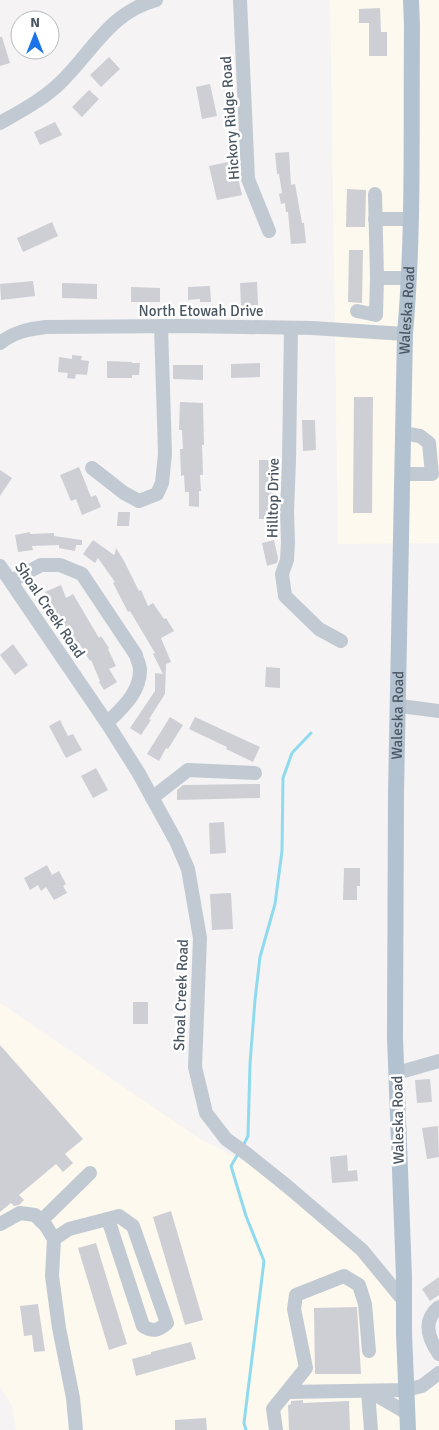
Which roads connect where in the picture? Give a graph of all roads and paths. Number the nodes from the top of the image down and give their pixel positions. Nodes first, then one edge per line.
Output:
1 (156, 0) edge
2 (240, 0) edge
3 (411, 0) edge
4 (0, 124) edge
5 (375, 194) dead end
6 (375, 219) junction
7 (411, 219) junction
8 (269, 231) dead end
9 (377, 278) junction
10 (409, 278) junction
11 (357, 311) dead end
12 (161, 326) junction
13 (291, 328) junction
14 (406, 334) junction
15 (0, 343) edge
16 (403, 433) junction
17 (92, 468) dead end
18 (402, 474) junction
19 (0, 566) edge
20 (11, 581) junction
21 (341, 641) dead end
22 (398, 706) junction
23 (439, 712) edge
24 (107, 723) junction
25 (255, 773) dead end
26 (152, 798) junction
27 (439, 1062) edge
28 (397, 1073) junction
29 (90, 1173) dead end
30 (108, 1219) junction
31 (41, 1221) junction
32 (0, 1224) edge
33 (54, 1240) junction
34 (404, 1301) junction
35 (439, 1307) edge
36 (369, 1351) dead end
37 (439, 1354) edge
38 (439, 1373) edge
39 (406, 1390) junction
40 (368, 1391) junction
41 (288, 1392) junction
42 (407, 1413) junction
43 (76, 1430) edge
44 (276, 1430) edge
45 (371, 1430) edge
46 (408, 1430) edge

1 - 4 street
2 - 8 street, Hickory Ridge Road
3 - 7 main road, Waleska Road
5 - 6 street
6 - 7 street
6 - 9 street
7 - 10 main road, Waleska Road
9 - 10 street
9 - 11 street
10 - 14 main road, Waleska Road
12 - 13 street, North Etowah Drive
12 - 15 street, North Etowah Drive
12 - 17 street
13 - 14 street, North Etowah Drive
13 - 21 street, Hilltop Drive
14 - 16 main road, Waleska Road
16 - 18 main road, Waleska Road
16 - 18 street
18 - 22 main road, Waleska Road
19 - 20 street, Shoal Creek Road
20 - 24 street, Shoal Creek Road
20 - 24 street
22 - 23 street
22 - 28 main road, Waleska Road
24 - 26 street, Shoal Creek Road
25 - 26 street
26 - 34 street, Shoal Creek Road
27 - 28 street
28 - 34 main road, Waleska Road
29 - 31 street
30 - 30 street
30 - 33 street
31 - 32 street
31 - 33 street
33 - 43 street
34 - 39 main road, Waleska Road
35 - 37 street
36 - 41 street
38 - 39 street
39 - 40 street
39 - 42 main road, Waleska Road
40 - 41 street
40 - 42 street
40 - 45 street
41 - 44 street
42 - 46 main road, Waleska Road

